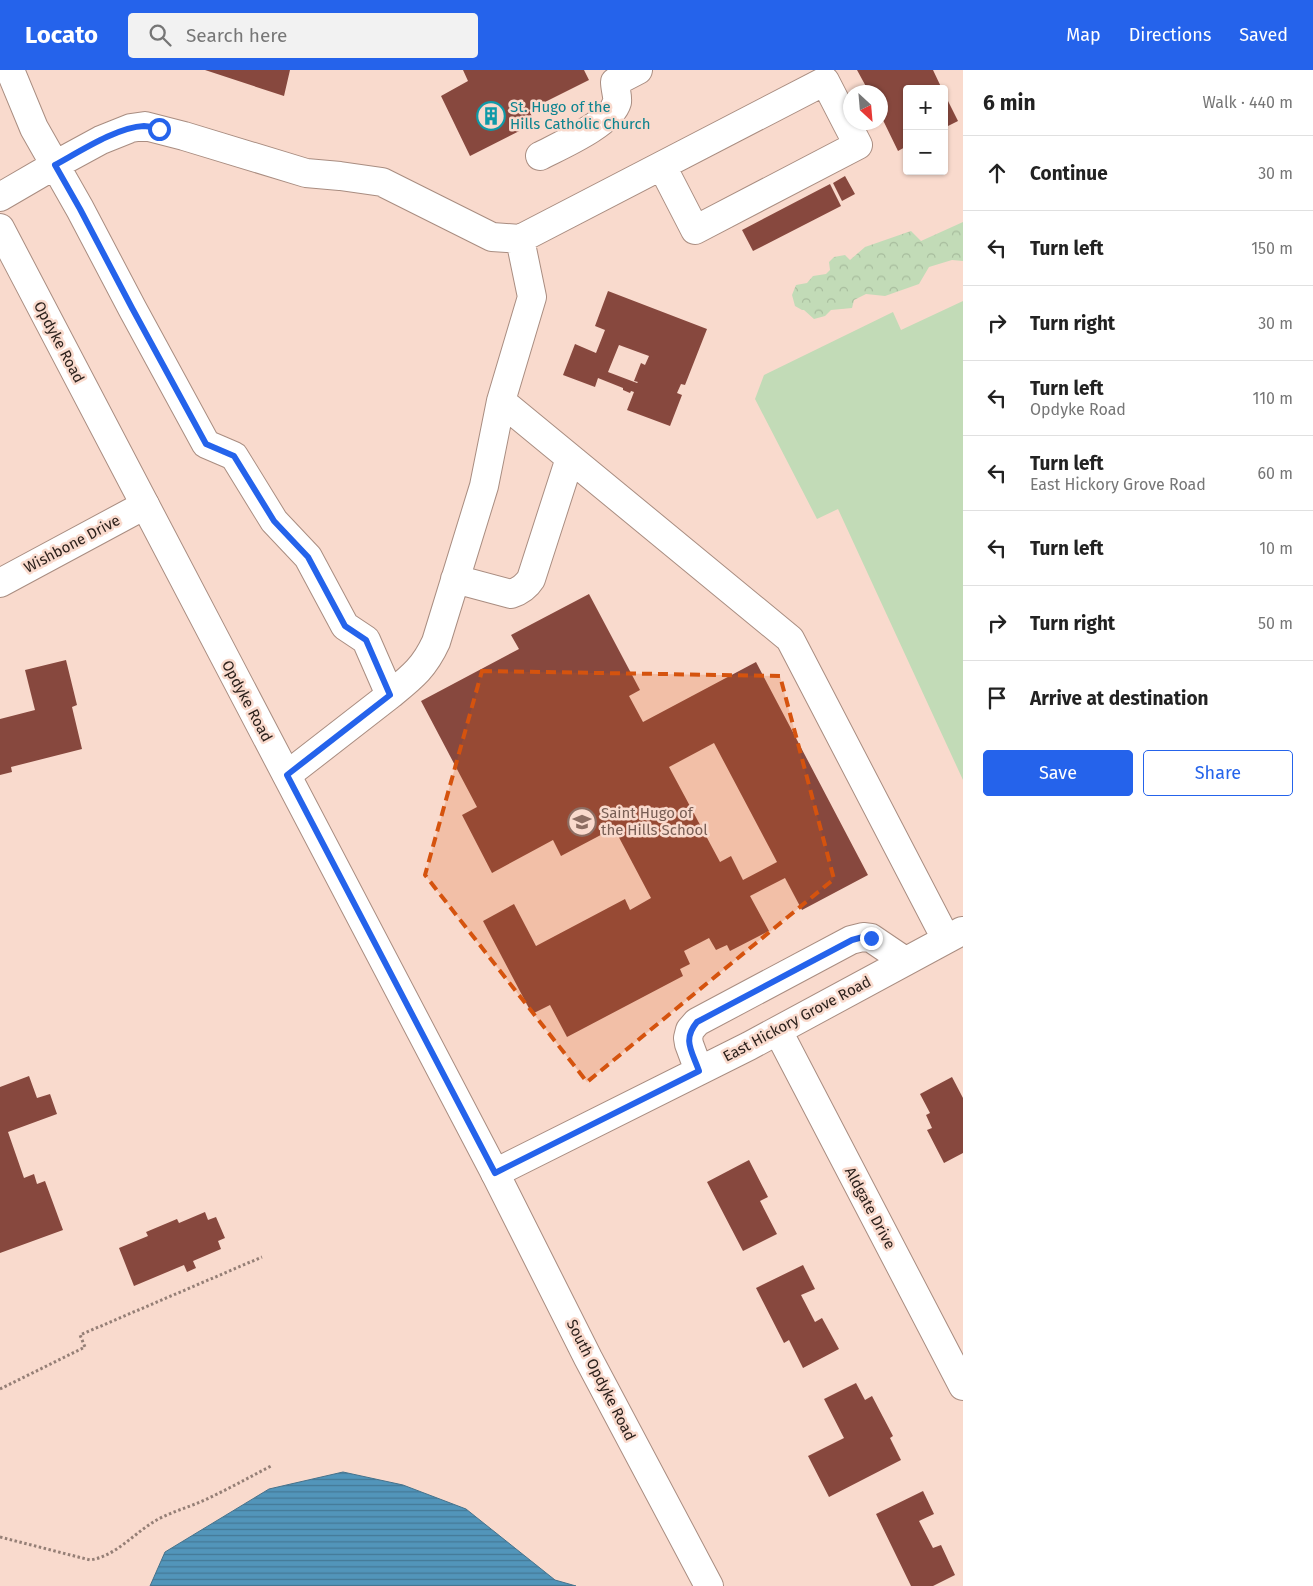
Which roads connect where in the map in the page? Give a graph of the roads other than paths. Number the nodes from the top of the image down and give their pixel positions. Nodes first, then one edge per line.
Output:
1 (10, 70) edge
2 (638, 70) edge
3 (823, 76) edge
4 (540, 156) dead end
5 (55, 165) junction
6 (662, 166) junction
7 (0, 197) edge
8 (0, 228) edge
9 (520, 239) junction
10 (501, 401) junction
11 (570, 458) junction
12 (145, 505) junction
13 (455, 579) junction
14 (0, 583) edge
15 (390, 695) junction
16 (287, 775) junction
17 (955, 935) edge
18 (905, 961) junction
19 (778, 1030) junction
20 (699, 1071) junction
21 (495, 1173) junction
22 (963, 1386) edge
23 (709, 1586) edge

1 - 5 main road
2 - 4 main road
3 - 6 main road
3 - 6 main road
5 - 7 main road
5 - 9 main road
5 - 15 main road
6 - 9 main road
8 - 12 main road, Opdyke Road
9 - 10 main road
10 - 11 main road
10 - 13 main road
11 - 13 main road
11 - 17 main road
12 - 14 main road, Wishbone Drive
12 - 16 main road, Opdyke Road
13 - 15 main road
15 - 16 main road
16 - 21 main road, Opdyke Road
17 - 18 main road, East Hickory Grove Road
18 - 19 main road, East Hickory Grove Road
18 - 20 main road
19 - 20 main road, East Hickory Grove Road
19 - 22 main road, Aldgate Drive
20 - 21 main road, East Hickory Grove Road
21 - 23 main road, South Opdyke Road

